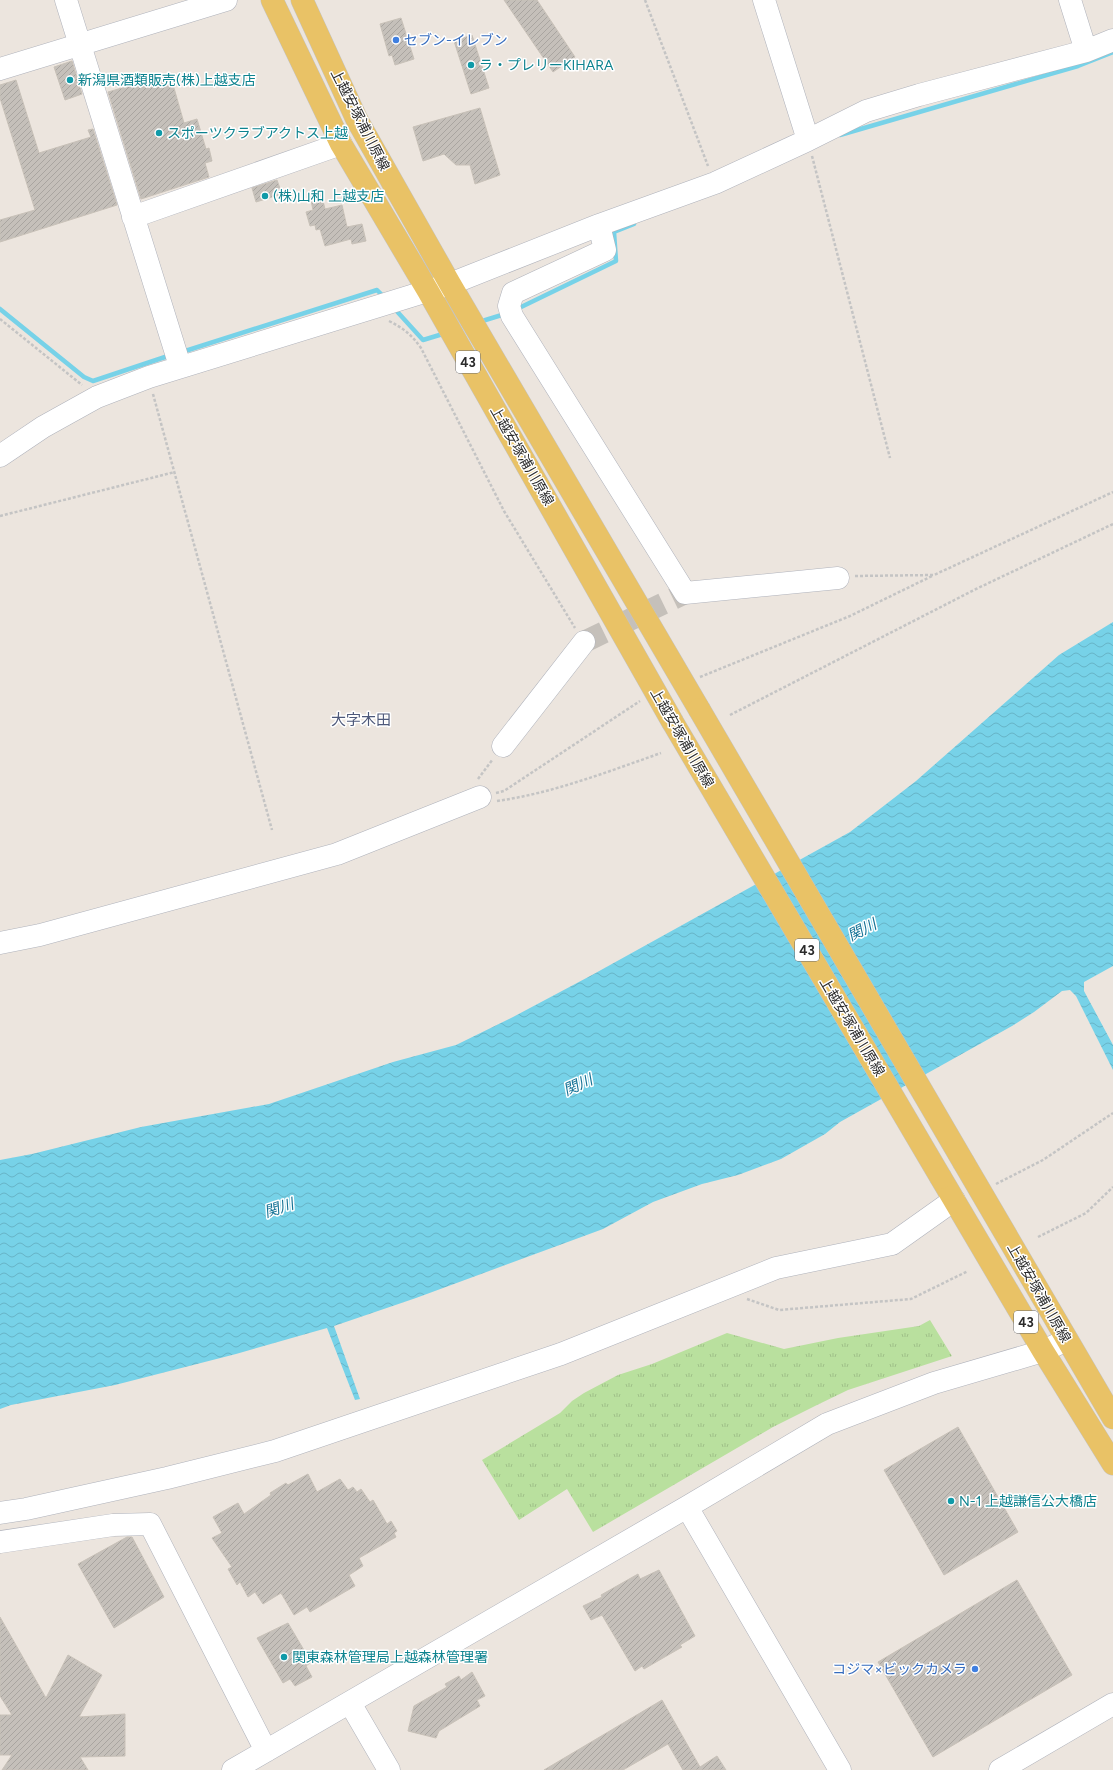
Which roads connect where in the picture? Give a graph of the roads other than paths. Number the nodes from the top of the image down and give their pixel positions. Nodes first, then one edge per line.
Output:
1 (66, 0) edge
2 (226, 0) edge
3 (272, 0) edge
4 (302, 0) edge
5 (764, 0) edge
6 (1070, 0) edge
7 (1113, 40) edge
8 (80, 44) junction
9 (1086, 51) junction
10 (0, 69) edge
11 (808, 140) junction
12 (341, 144) junction
13 (133, 218) junction
14 (599, 225) junction
15 (450, 284) junction
16 (428, 291) junction
17 (180, 366) junction
18 (0, 456) edge
19 (838, 578) road end
20 (584, 642) tunnel mouth
21 (503, 746) road end
22 (480, 798) road end
23 (0, 943) edge
24 (954, 1200) junction
25 (1067, 1340) junction
26 (1043, 1351) junction
27 (1113, 1418) edge
28 (1113, 1464) edge
29 (687, 1507) junction
30 (0, 1513) edge
31 (0, 1542) edge
32 (350, 1703) junction
33 (1113, 1704) edge
34 (266, 1750) junction
35 (232, 1770) edge
36 (389, 1770) edge
37 (840, 1770) edge
38 (1000, 1770) edge

1 - 8 street
2 - 8 street
3 - 12 main road, 上越安塚浦川原線 / 43
4 - 15 main road, 上越安塚浦川原線 / 43
5 - 11 street
6 - 9 street
7 - 9 street
8 - 10 street
8 - 13 street
9 - 11 street
11 - 14 street
12 - 13 street
12 - 16 main road, 上越安塚浦川原線 / 43
13 - 17 street
14 - 15 street
14 - 19 street
15 - 16 street
15 - 25 main road, 上越安塚浦川原線 / 43, bridge
16 - 17 street
16 - 24 main road, 上越安塚浦川原線 / 43, bridge
17 - 18 street
20 - 21 street
22 - 23 street
24 - 26 main road, 上越安塚浦川原線 / 43
24 - 30 street
25 - 26 street
25 - 27 main road, 上越安塚浦川原線 / 43
26 - 28 main road, 上越安塚浦川原線 / 43
26 - 29 street
29 - 32 street
29 - 37 street
31 - 34 street
32 - 34 street
32 - 36 street
33 - 38 street
34 - 35 street

